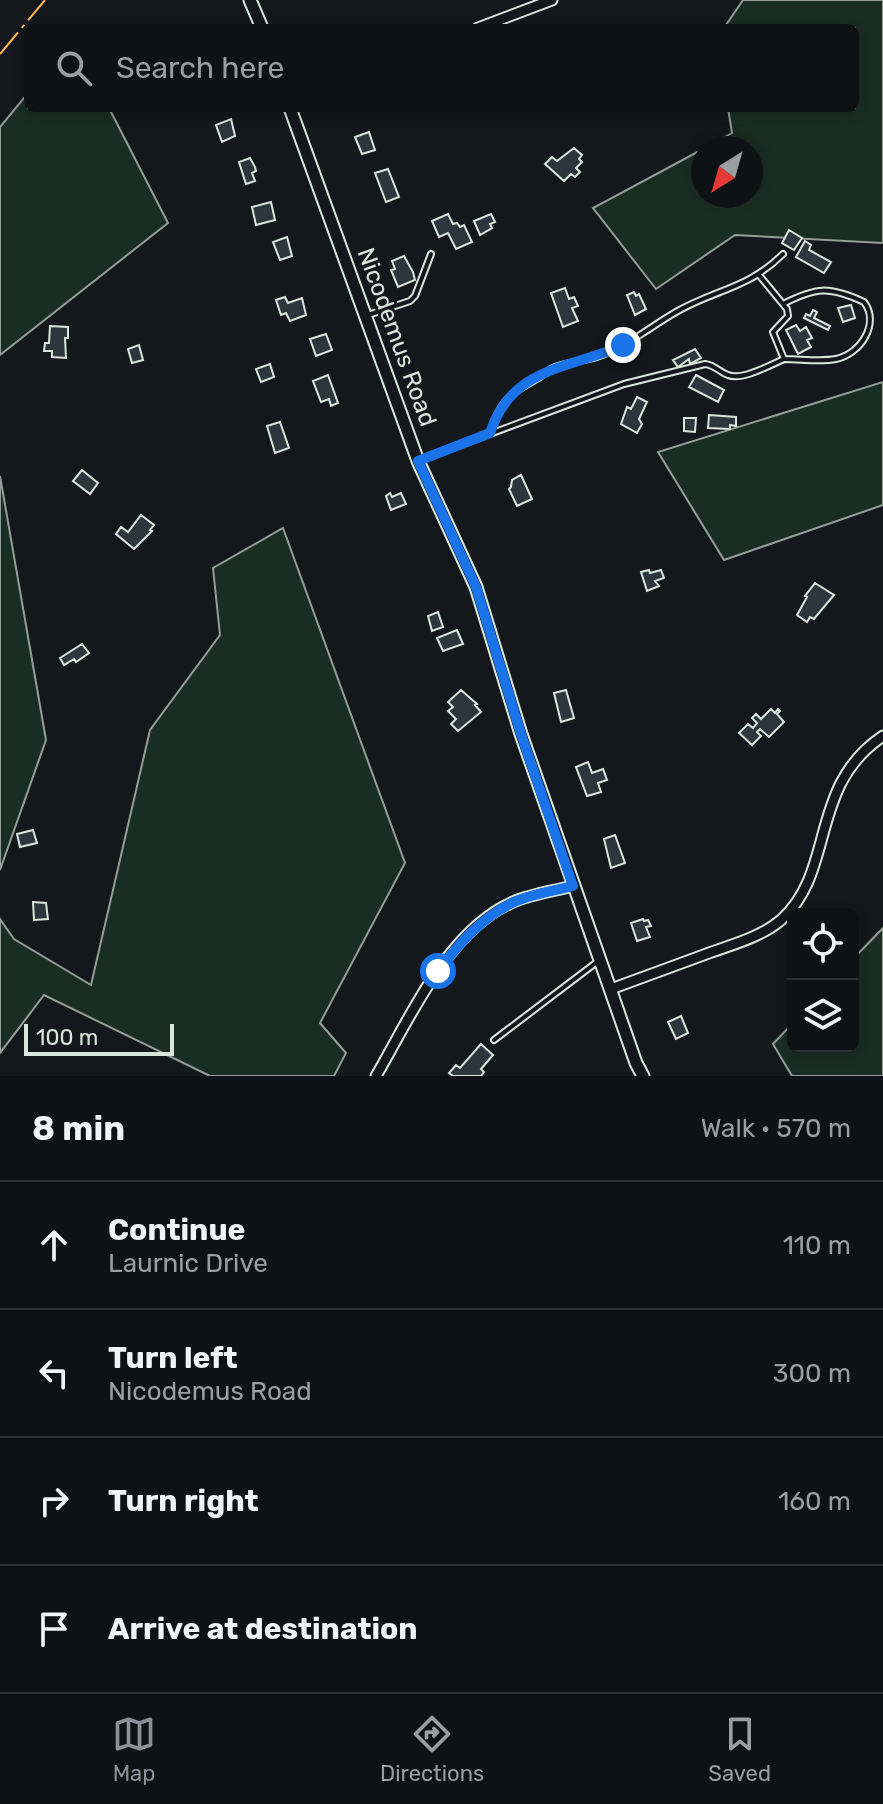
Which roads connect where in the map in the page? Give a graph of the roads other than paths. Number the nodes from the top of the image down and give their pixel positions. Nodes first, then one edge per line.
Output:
1 (250, 0) edge
2 (552, 0) edge
3 (260, 24) edge
4 (489, 24) edge
5 (291, 112) edge
6 (431, 254) dead end
7 (783, 254) dead end
8 (759, 275) junction
9 (783, 304) junction
10 (366, 316) junction
11 (784, 359) junction
12 (490, 433) junction
13 (418, 461) junction
14 (883, 736) edge
15 (573, 886) junction
16 (600, 959) junction
17 (611, 989) junction
18 (494, 1040) dead end
19 (376, 1076) edge
20 (643, 1076) edge

1 - 3 street
2 - 4 street
5 - 10 street, Nicodemus Road
6 - 10 lane
7 - 8 lane
8 - 9 lane
8 - 12 lane
9 - 11 lane
9 - 11 lane
10 - 13 street, Nicodemus Road
11 - 12 lane
12 - 13 lane
13 - 15 street, Nicodemus Road
14 - 17 street
15 - 16 street, Nicodemus Road
15 - 19 street
16 - 17 street, Nicodemus Road
16 - 18 lane
17 - 20 street, Nicodemus Road

